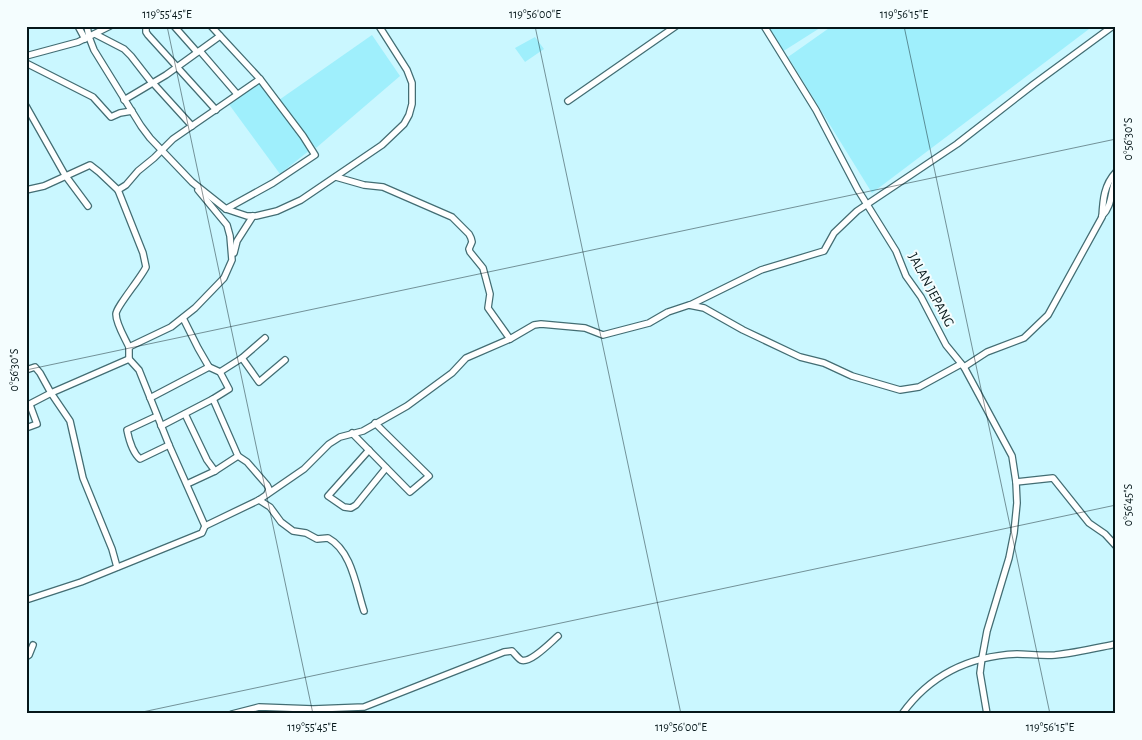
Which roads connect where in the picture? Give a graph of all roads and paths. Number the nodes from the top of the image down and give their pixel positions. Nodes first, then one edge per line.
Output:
1 (78, 26) edge
2 (87, 26) edge
3 (110, 26) edge
4 (146, 26) edge
5 (174, 26) edge
6 (211, 26) edge
7 (379, 26) edge
8 (676, 26) edge
9 (764, 26) edge
10 (1113, 26) edge
11 (95, 34) junction
12 (220, 36) junction
13 (87, 38) junction
14 (199, 51) junction
15 (26, 56) edge
16 (26, 63) edge
17 (176, 67) junction
18 (260, 79) junction
19 (152, 83) junction
20 (237, 94) junction
21 (124, 100) junction
22 (568, 101) dead end
23 (26, 106) edge
24 (216, 110) junction
25 (132, 111) junction
26 (192, 126) junction
27 (162, 150) junction
28 (1116, 172) edge
29 (65, 175) junction
30 (336, 177) junction
31 (1116, 179) edge
32 (192, 182) junction
33 (26, 190) edge
34 (118, 190) junction
35 (88, 206) dead end
36 (867, 206) junction
37 (226, 209) junction
38 (253, 216) junction
39 (1102, 216) junction
40 (232, 260) junction
41 (689, 305) junction
42 (183, 318) junction
43 (265, 338) dead end
44 (510, 339) junction
45 (128, 347) junction
46 (242, 358) junction
47 (129, 359) junction
48 (285, 360) dead end
49 (962, 365) junction
50 (209, 367) junction
51 (26, 370) edge
52 (220, 372) junction
53 (51, 393) junction
54 (150, 398) junction
55 (214, 399) junction
56 (28, 405) edge
57 (186, 414) junction
58 (157, 416) junction
59 (375, 423) junction
60 (161, 426) junction
61 (26, 428) edge
62 (352, 433) junction
63 (169, 446) junction
64 (369, 450) junction
65 (238, 456) junction
66 (386, 468) junction
67 (215, 471) junction
68 (1016, 482) junction
69 (187, 484) junction
70 (266, 495) junction
71 (259, 500) junction
72 (205, 526) junction
73 (1115, 543) edge
74 (117, 567) junction
75 (26, 600) edge
76 (364, 611) dead end
77 (558, 636) dead end
78 (1116, 644) edge
79 (33, 645) dead end
80 (26, 657) edge
81 (982, 658) junction
82 (232, 714) edge
83 (902, 714) edge
84 (986, 714) edge

1 - 13 street
2 - 13 street
3 - 11 street
4 - 17 street
5 - 14 street
6 - 12 street
7 - 30 street
8 - 22 street
9 - 36 street, JALAN JEPANG
10 - 36 street
11 - 13 street
11 - 19 street
12 - 14 street
12 - 18 street
13 - 15 street
13 - 21 street
14 - 17 street
14 - 20 street
16 - 25 street
17 - 19 street
17 - 24 street
18 - 20 street
18 - 37 street
19 - 21 street
19 - 26 street
20 - 24 street
21 - 25 street
23 - 29 street
24 - 26 street
25 - 27 street
26 - 27 street
27 - 32 street
27 - 34 street
28 - 39 street
29 - 33 street
29 - 34 street
29 - 35 street
30 - 38 street
30 - 44 street
31 - 39 street
32 - 37 street
32 - 40 street
34 - 45 street
36 - 41 street
36 - 49 street, JALAN JEPANG
37 - 38 street
38 - 40 street
39 - 49 street
40 - 42 street
41 - 44 street
41 - 49 street
42 - 45 street
42 - 50 street
43 - 46 street
44 - 59 street
45 - 47 street
46 - 48 street
46 - 52 street
47 - 53 street
47 - 54 street
49 - 68 street, JALAN JEPANG
50 - 52 street
50 - 54 street
51 - 53 street
52 - 55 street
53 - 56 street
53 - 74 street
54 - 58 street
55 - 57 street
55 - 65 street
56 - 61 street
57 - 60 street
57 - 67 street
58 - 60 street
58 - 63 street
59 - 62 street
59 - 66 street
60 - 63 street
62 - 64 street
62 - 70 street
63 - 69 street
64 - 66 street
64 - 66 street
65 - 67 street
65 - 70 street
67 - 69 street
68 - 73 street
68 - 81 street, JALAN JEPANG
69 - 72 street
70 - 71 street
71 - 72 street
71 - 76 street
72 - 74 street
74 - 75 street
77 - 82 street
78 - 81 street
79 - 80 street
81 - 83 street
81 - 84 street, JALAN JEPANG

